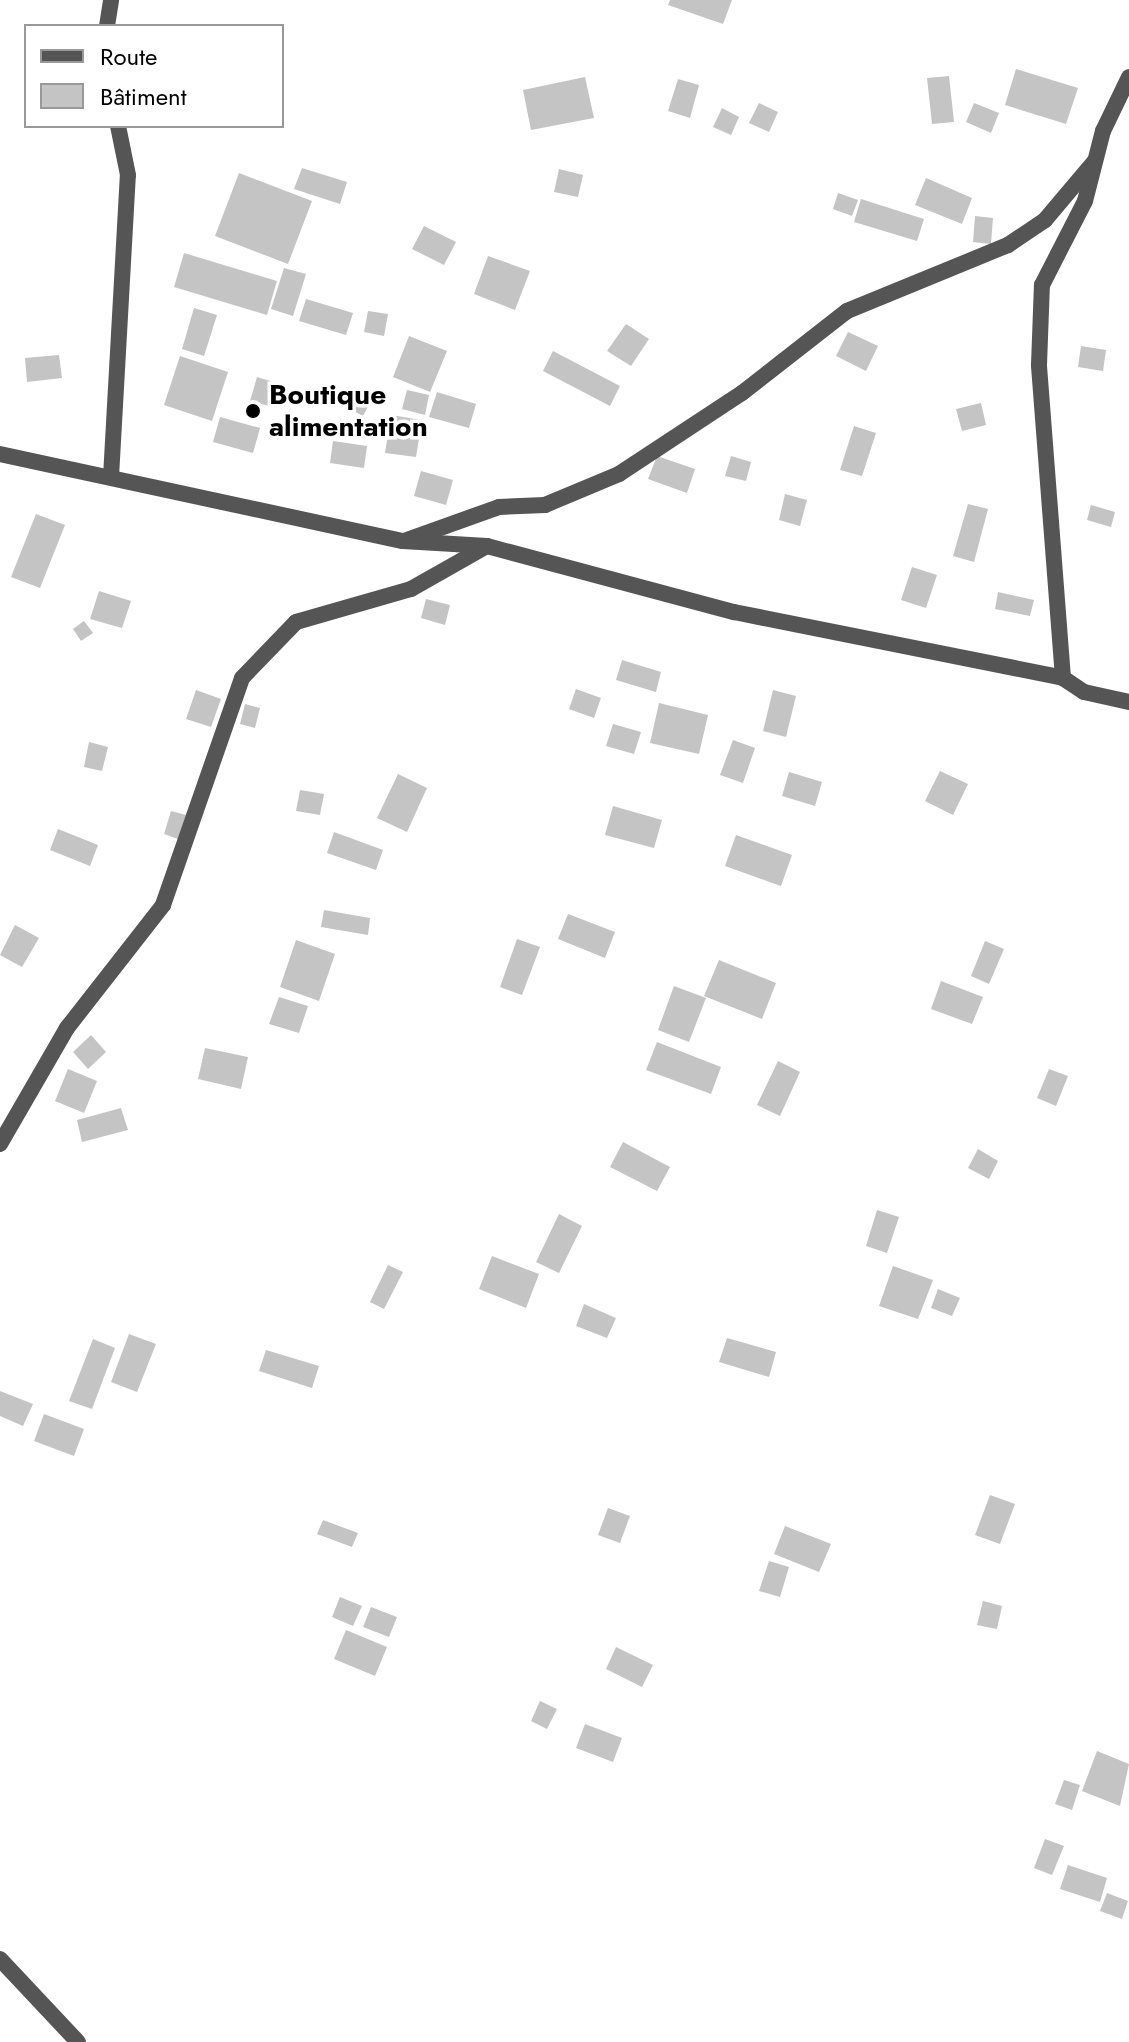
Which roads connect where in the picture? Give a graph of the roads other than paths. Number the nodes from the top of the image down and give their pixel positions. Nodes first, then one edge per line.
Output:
1 (111, 0) edge
2 (107, 24) edge
3 (1129, 77) edge
4 (118, 128) edge
5 (1094, 162) junction
6 (0, 454) edge
7 (105, 476) junction
8 (403, 541) junction
9 (487, 546) junction
10 (1063, 678) junction
11 (1129, 702) edge
12 (0, 1144) edge
13 (0, 1959) edge
14 (78, 2042) edge

1 - 2 street
3 - 5 street
4 - 7 street
5 - 8 street
5 - 10 street
6 - 7 street
7 - 8 street
8 - 9 street
9 - 10 street
9 - 12 street
10 - 11 street
13 - 14 street

